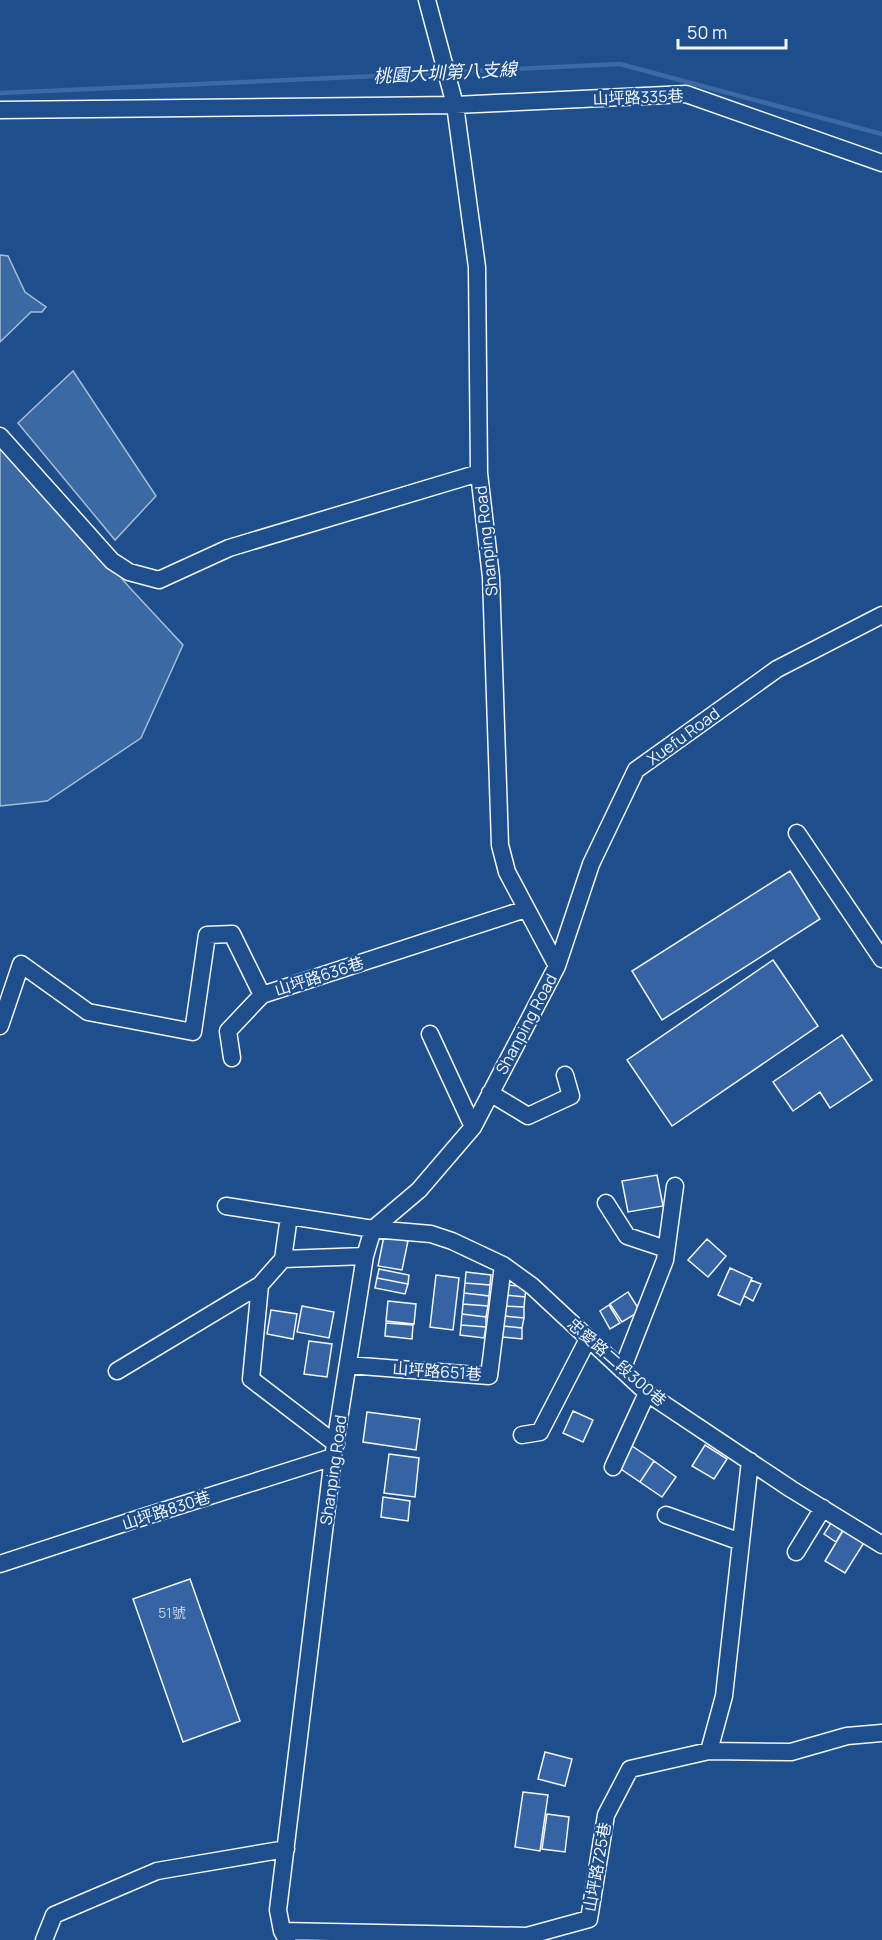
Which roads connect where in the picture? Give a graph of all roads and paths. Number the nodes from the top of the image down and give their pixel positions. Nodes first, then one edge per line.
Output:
1 (427, 0) edge
2 (455, 105) junction
3 (0, 110) edge
4 (882, 163) edge
5 (0, 436) edge
6 (479, 473) junction
7 (882, 615) edge
8 (797, 832) dead end
9 (526, 909) junction
10 (882, 959) edge
11 (557, 966) junction
12 (262, 995) junction
13 (0, 1026) edge
14 (430, 1034) dead end
15 (232, 1058) dead end
16 (565, 1075) dead end
17 (490, 1093) junction
18 (473, 1126) junction
19 (675, 1186) dead end
20 (606, 1203) dead end
21 (226, 1206) dead end
22 (289, 1216) junction
23 (373, 1229) junction
24 (666, 1249) junction
25 (365, 1256) junction
26 (283, 1258) junction
27 (503, 1265) junction
28 (260, 1285) junction
29 (588, 1339) junction
30 (348, 1365) junction
31 (622, 1370) junction
32 (117, 1371) dead end
33 (647, 1393) junction
34 (522, 1435) dead end
35 (334, 1451) junction
36 (750, 1461) junction
37 (613, 1467) dead end
38 (823, 1508) junction
39 (666, 1515) dead end
40 (741, 1542) junction
41 (882, 1545) edge
42 (796, 1552) dead end
43 (0, 1564) edge
44 (882, 1733) edge
45 (709, 1751) junction
46 (285, 1849) junction
47 (285, 1935) edge
48 (44, 1940) edge

1 - 2 street, Shanping Road
2 - 3 street, 山坪路335巷
2 - 4 street, 山坪路335巷
2 - 6 street, Shanping Road
5 - 6 street
6 - 9 street, Shanping Road
7 - 11 street, Xuefu Road
8 - 10 street
9 - 11 street, Shanping Road
9 - 12 street, 山坪路636巷
11 - 17 street, Shanping Road
12 - 13 street, 山坪路636巷
12 - 15 street
14 - 18 street
16 - 17 street
17 - 18 street, Shanping Road
18 - 23 street, Shanping Road
19 - 24 street
20 - 24 street
21 - 22 street, 忠愛路二段300巷
22 - 23 street, 忠愛路二段300巷
22 - 26 street
23 - 25 street, Shanping Road
23 - 27 street, 忠愛路二段300巷
24 - 31 street
25 - 26 street
25 - 30 street, Shanping Road
26 - 28 street
27 - 29 street, 忠愛路二段300巷
27 - 30 street, 山坪路651巷
28 - 32 street
28 - 35 street
29 - 31 street, 忠愛路二段300巷
29 - 34 street
30 - 35 street, Shanping Road
31 - 33 street, 忠愛路二段300巷
33 - 36 street, 忠愛路二段300巷
33 - 37 street
35 - 43 street, 山坪路830巷
35 - 46 street, Shanping Road
36 - 38 street, 忠愛路二段300巷
36 - 40 street
38 - 41 street, 忠愛路二段300巷
38 - 42 street
39 - 40 street
40 - 45 street
44 - 45 street, 山坪路725巷
45 - 47 street, 山坪路725巷
46 - 47 street, Shanping Road
46 - 48 street

